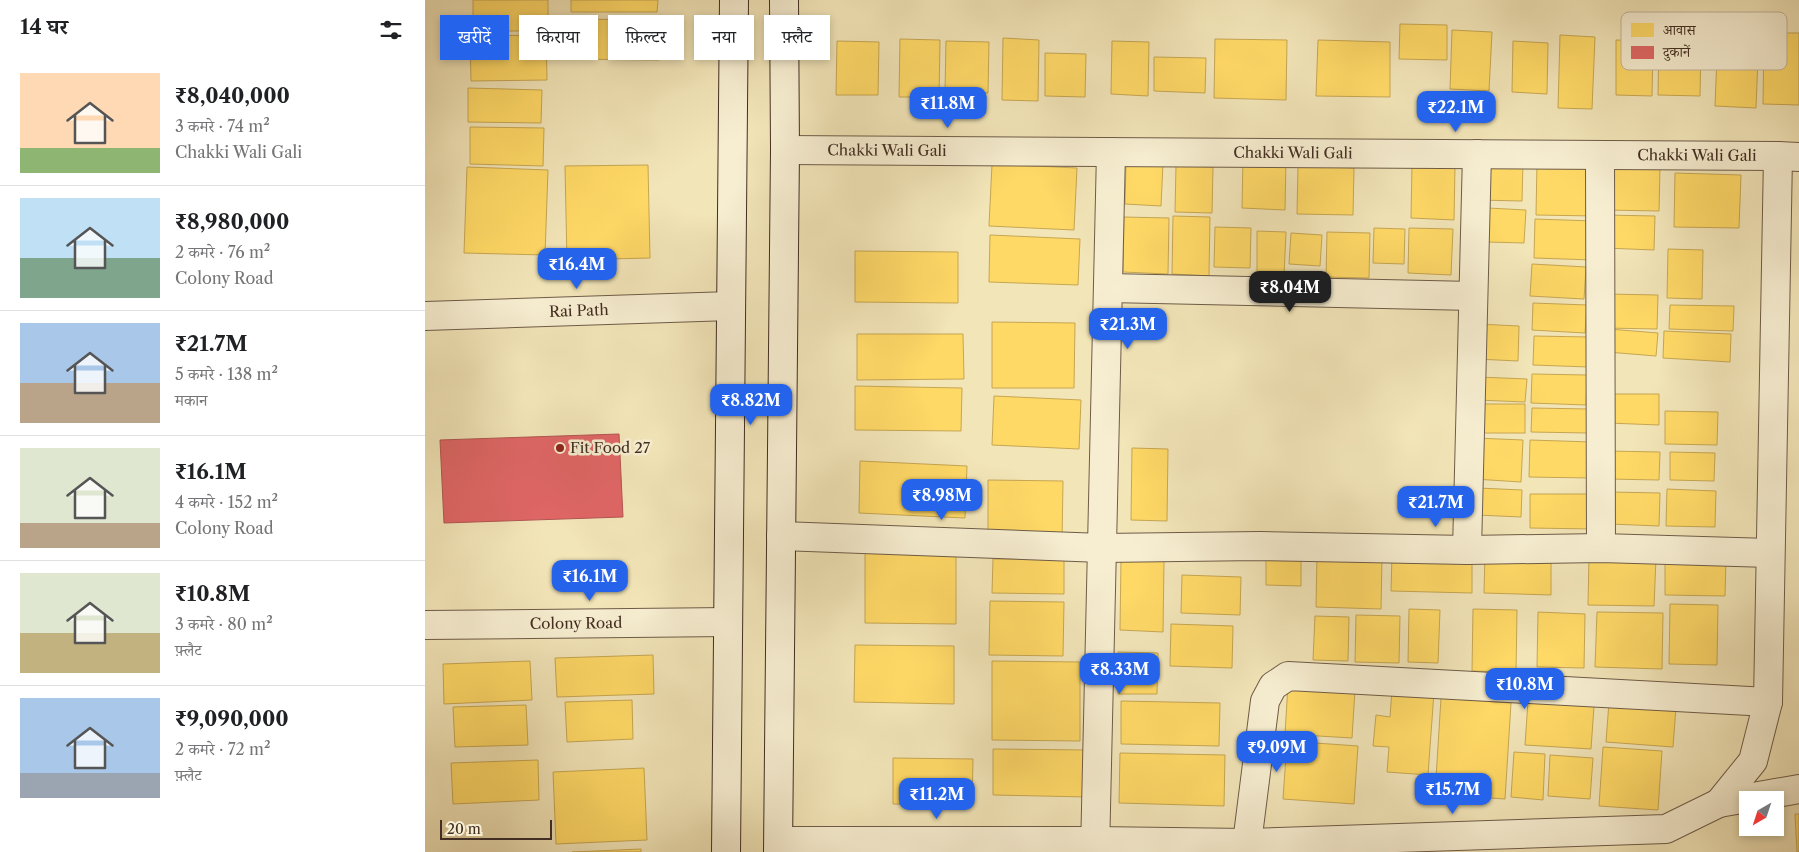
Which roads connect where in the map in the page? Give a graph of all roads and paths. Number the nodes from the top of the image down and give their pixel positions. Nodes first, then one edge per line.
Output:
1 (734, 0) edge
2 (784, 0) edge
3 (785, 150) junction
4 (1111, 152) junction
5 (1477, 154) junction
6 (1600, 155) junction
7 (1788, 157) edge
8 (1108, 288) junction
9 (1473, 296) junction
10 (731, 306) junction
11 (425, 316) edge
12 (781, 536) junction
13 (1102, 548) junction
14 (1601, 548) junction
15 (1467, 550) junction
16 (1770, 553) junction
17 (728, 622) junction
18 (425, 625) edge
19 (1768, 702) junction
20 (1799, 789) edge
21 (1719, 803) junction
22 (1095, 846) edge
23 (778, 847) edge
24 (1247, 847) edge
25 (726, 852) edge

1 - 10 street
2 - 3 street
3 - 4 street, Chakki Wali Gali
3 - 12 street
4 - 5 street, Chakki Wali Gali
4 - 8 street
5 - 6 street, Chakki Wali Gali
5 - 9 street
6 - 7 street, Chakki Wali Gali
6 - 14 street
7 - 16 street
8 - 9 street
8 - 13 street
9 - 15 street
10 - 11 street, Rai Path
10 - 17 street
12 - 13 street
12 - 23 street
13 - 15 street
13 - 22 street
14 - 15 street
14 - 16 street
16 - 19 street
17 - 18 street, Colony Road
17 - 25 street
19 - 21 street
19 - 24 street
20 - 21 street
21 - 24 street
22 - 23 street
22 - 24 street

